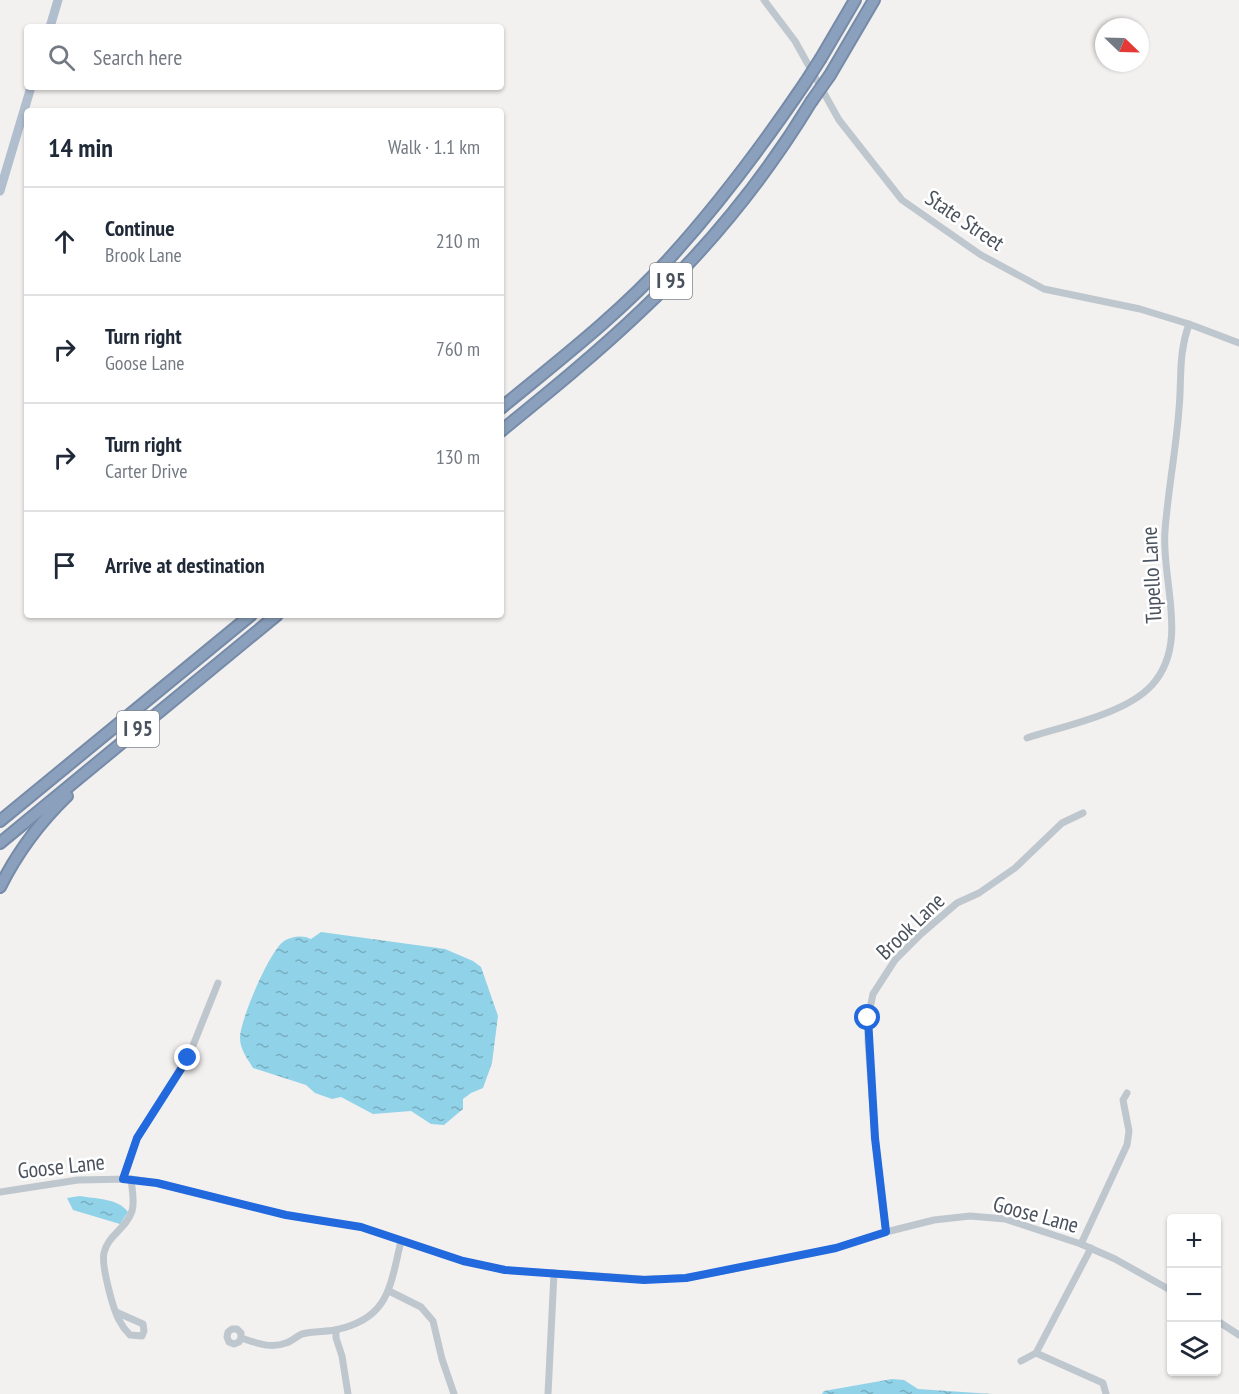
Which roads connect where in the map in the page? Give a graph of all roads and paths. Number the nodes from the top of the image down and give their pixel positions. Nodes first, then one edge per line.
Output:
1 (58, 0) edge
2 (764, 0) edge
3 (855, 0) edge
4 (874, 0) edge
5 (51, 24) edge
6 (31, 90) edge
7 (26, 108) edge
8 (24, 113) edge
9 (0, 191) edge
10 (1189, 324) junction
11 (1239, 343) edge
12 (504, 405) edge
13 (504, 428) edge
14 (247, 618) edge
15 (273, 618) edge
16 (130, 735) junction
17 (1027, 738) dead end
18 (1083, 813) dead end
19 (0, 821) edge
20 (0, 843) edge
21 (0, 887) edge
22 (218, 983) dead end
23 (1127, 1093) dead end
24 (123, 1179) junction
25 (131, 1179) junction
26 (0, 1192) edge
27 (886, 1232) junction
28 (401, 1241) junction
29 (1081, 1244) junction
30 (1091, 1248) junction
31 (554, 1273) junction
32 (1167, 1288) edge
33 (389, 1291) junction
34 (116, 1312) dead end
35 (1219, 1322) edge
36 (336, 1330) junction
37 (1239, 1335) edge
38 (241, 1338) dead end
39 (1036, 1353) junction
40 (1021, 1360) dead end
41 (348, 1394) edge
42 (454, 1394) edge
43 (548, 1394) edge
44 (1106, 1394) edge

1 - 5 main road
2 - 10 street, State Street
3 - 12 highway, I 95, bridge
4 - 13 highway, I 95, bridge
6 - 7 main road
8 - 9 main road
10 - 11 street, State Street
10 - 17 street, Tupello Lane
14 - 19 highway, I 95
15 - 16 highway, I 95
16 - 20 highway, I 95
16 - 21 highway
18 - 27 street, Brook Lane
22 - 24 street
23 - 29 street
24 - 25 street, Goose Lane
24 - 26 street, Goose Lane
25 - 28 street, Goose Lane
25 - 34 street
27 - 29 street, Goose Lane
27 - 31 street, Goose Lane
28 - 31 street, Goose Lane
28 - 33 street
29 - 30 street, Goose Lane
30 - 32 street, Goose Lane
30 - 39 street
31 - 43 street
33 - 36 street
33 - 42 street
35 - 37 street
36 - 38 street
36 - 41 street
39 - 40 street
39 - 44 street

